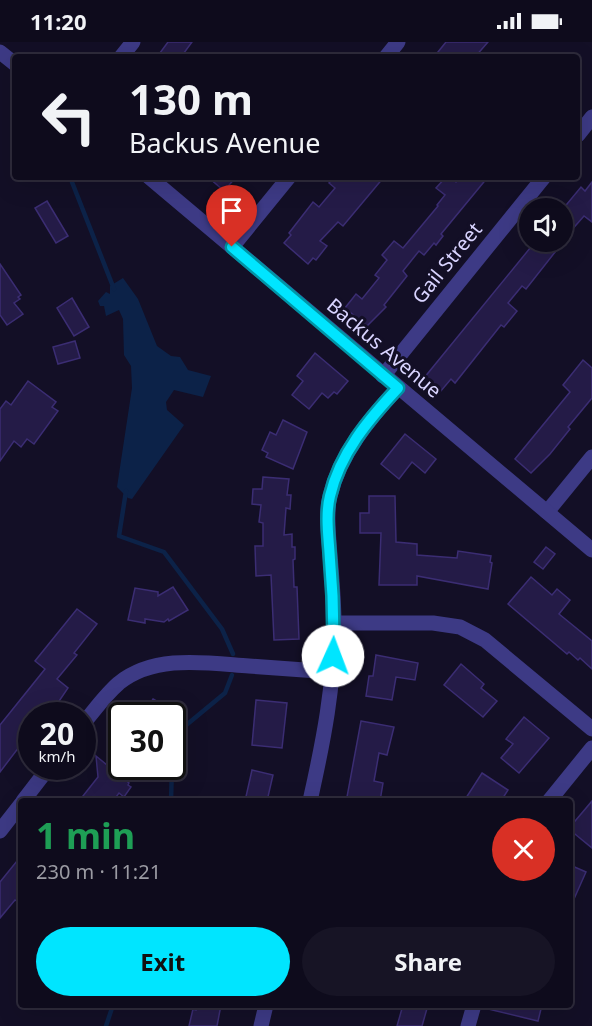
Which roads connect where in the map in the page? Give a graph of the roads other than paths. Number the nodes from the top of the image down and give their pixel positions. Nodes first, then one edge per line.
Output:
1 (133, 42) edge
2 (398, 42) edge
3 (0, 52) edge
4 (123, 54) edge
5 (388, 54) edge
6 (12, 62) edge
7 (592, 117) edge
8 (580, 132) edge
9 (153, 180) edge
10 (287, 180) edge
11 (541, 180) edge
12 (232, 247) junction
13 (383, 375) junction
14 (398, 388) junction
15 (592, 457) edge
16 (547, 512) junction
17 (592, 550) edge
18 (334, 623) junction
19 (332, 672) junction
20 (96, 707) edge
21 (592, 729) edge
22 (592, 748) edge
23 (39, 780) edge
24 (25, 798) edge
25 (311, 798) edge
26 (551, 798) edge
27 (18, 807) edge
28 (0, 831) edge
29 (265, 1008) edge
30 (473, 1008) edge
31 (261, 1026) edge
32 (468, 1026) edge

1 - 4 street
2 - 5 street
3 - 6 street
7 - 8 street
9 - 12 street, Backus Avenue
10 - 12 street
11 - 13 street, Gail Street
12 - 13 street, Backus Avenue
13 - 14 street, Backus Avenue
14 - 16 street, Backus Avenue
14 - 18 street
15 - 16 street
16 - 17 street, Backus Avenue
18 - 19 street
18 - 21 street
19 - 20 street
19 - 25 street
22 - 26 street
23 - 24 street
27 - 28 street
29 - 31 street
30 - 32 street

